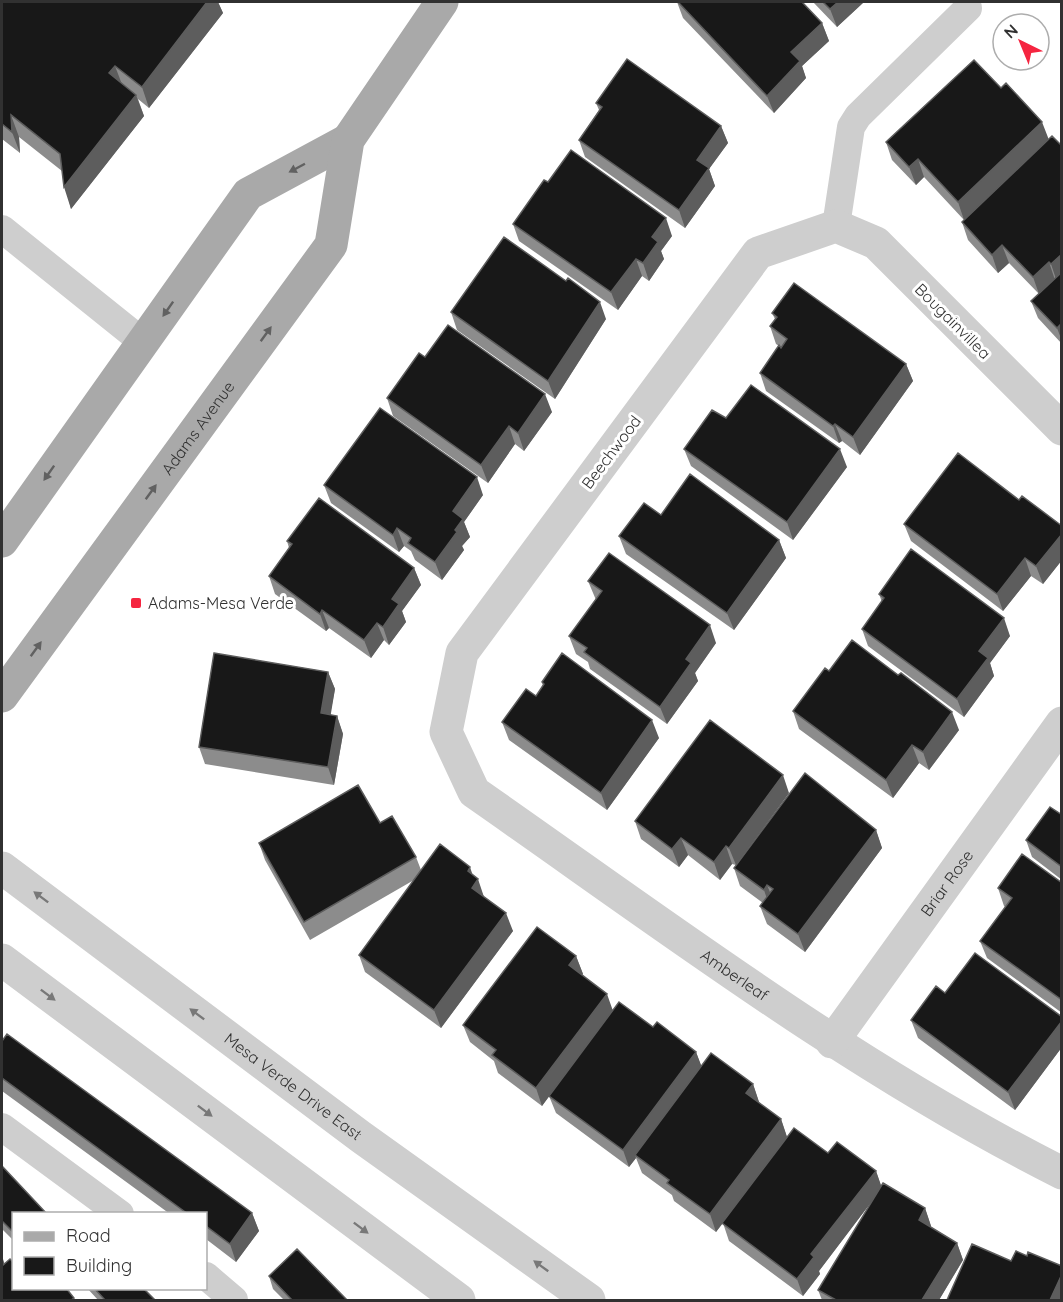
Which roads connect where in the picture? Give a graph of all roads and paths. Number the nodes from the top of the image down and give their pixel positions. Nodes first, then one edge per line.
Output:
1 (442, 2) edge
2 (968, 8) dead end
3 (348, 140) junction
4 (836, 226) junction
5 (2, 229) edge
6 (144, 343) junction
7 (1062, 429) edge
8 (2, 541) edge
9 (2, 696) edge
10 (1062, 723) edge
11 (446, 732) joint
12 (2, 868) edge
13 (2, 960) edge
14 (832, 1042) junction
15 (2, 1127) edge
16 (1062, 1173) edge
17 (117, 1212) edge
18 (207, 1277) edge
19 (234, 1300) edge
20 (459, 1300) edge
21 (589, 1300) edge

1 - 3 main road, Adams Avenue
2 - 4 lane
3 -> 6 main road, Adams Avenue
9 -> 3 main road, Adams Avenue
4 - 7 street, Bougainvillea
4 - 11 street, Beechwood
5 - 6 lane
6 -> 8 main road, Adams Avenue
10 - 14 street, Briar Rose
11 - 14 street, Amberleaf
21 -> 12 street, Mesa Verde Drive East
13 -> 20 street
14 - 16 street, Amberleaf
15 - 17 lane
18 - 19 lane

